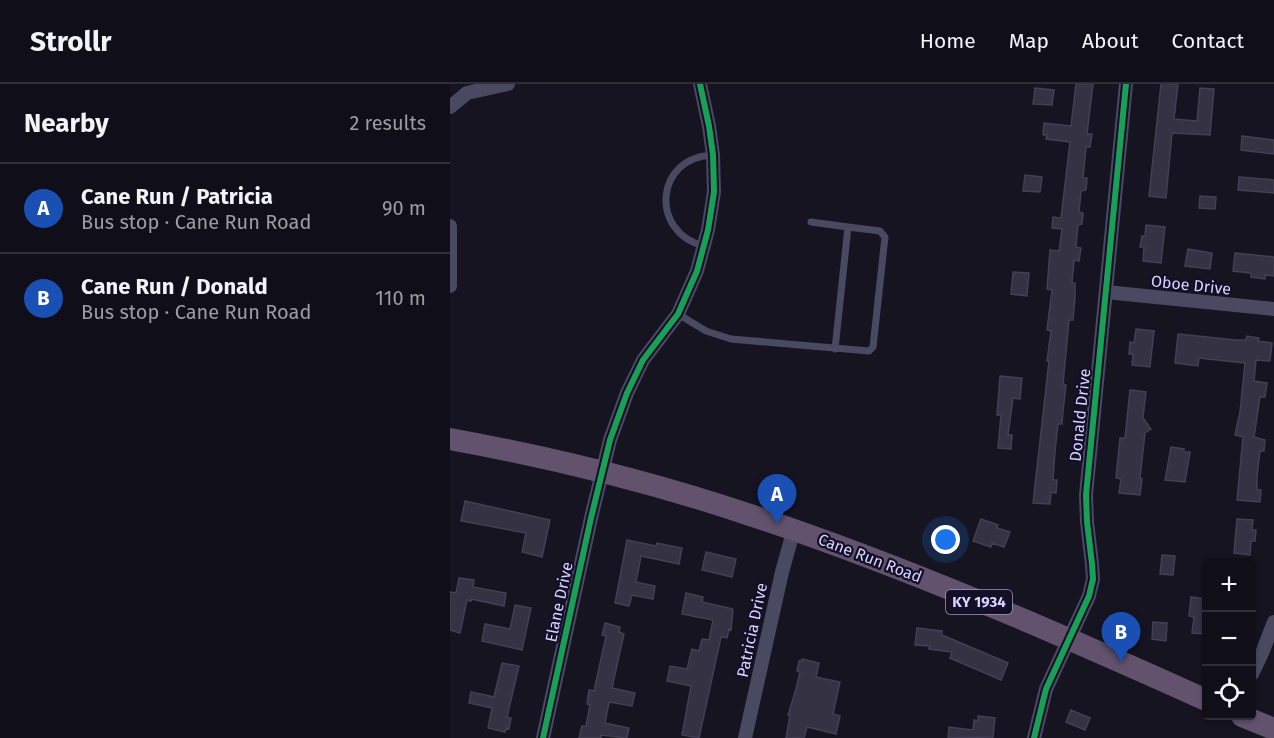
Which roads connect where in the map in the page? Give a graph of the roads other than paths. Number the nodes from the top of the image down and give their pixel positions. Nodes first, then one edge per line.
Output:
1 (508, 84) edge
2 (700, 84) edge
3 (1126, 84) edge
4 (466, 89) edge
5 (450, 107) edge
6 (712, 155) junction
7 (811, 222) dead end
8 (450, 226) edge
9 (848, 227) junction
10 (704, 246) junction
11 (451, 251) edge
12 (450, 286) edge
13 (1106, 292) junction
14 (1274, 309) edge
15 (678, 314) junction
16 (836, 349) junction
17 (450, 439) edge
18 (602, 472) junction
19 (794, 530) junction
20 (1274, 622) edge
21 (1068, 640) junction
22 (1255, 666) edge
23 (1202, 698) edge
24 (1252, 720) edge
25 (1274, 729) edge
26 (543, 738) edge
27 (745, 738) edge
28 (1034, 738) edge

1 - 4 street
2 - 6 street, Elane Drive
3 - 13 street, Donald Drive
4 - 5 street
6 - 10 street, Elane Drive
6 - 10 lane
7 - 9 lane
8 - 11 street
9 - 16 lane
9 - 16 lane
10 - 15 street, Elane Drive
11 - 12 street
13 - 14 street, Oboe Drive
13 - 21 street, Donald Drive
15 - 16 lane
15 - 18 street, Elane Drive
17 - 18 highway, Cane Run Road / KY 1934
18 - 19 highway, Cane Run Road / KY 1934
18 - 26 street, Elane Drive
19 - 21 highway, Cane Run Road / KY 1934
19 - 27 street, Patricia Drive
20 - 22 street
21 - 23 highway, Cane Run Road / KY 1934
21 - 28 street, Donald Drive
24 - 25 highway

